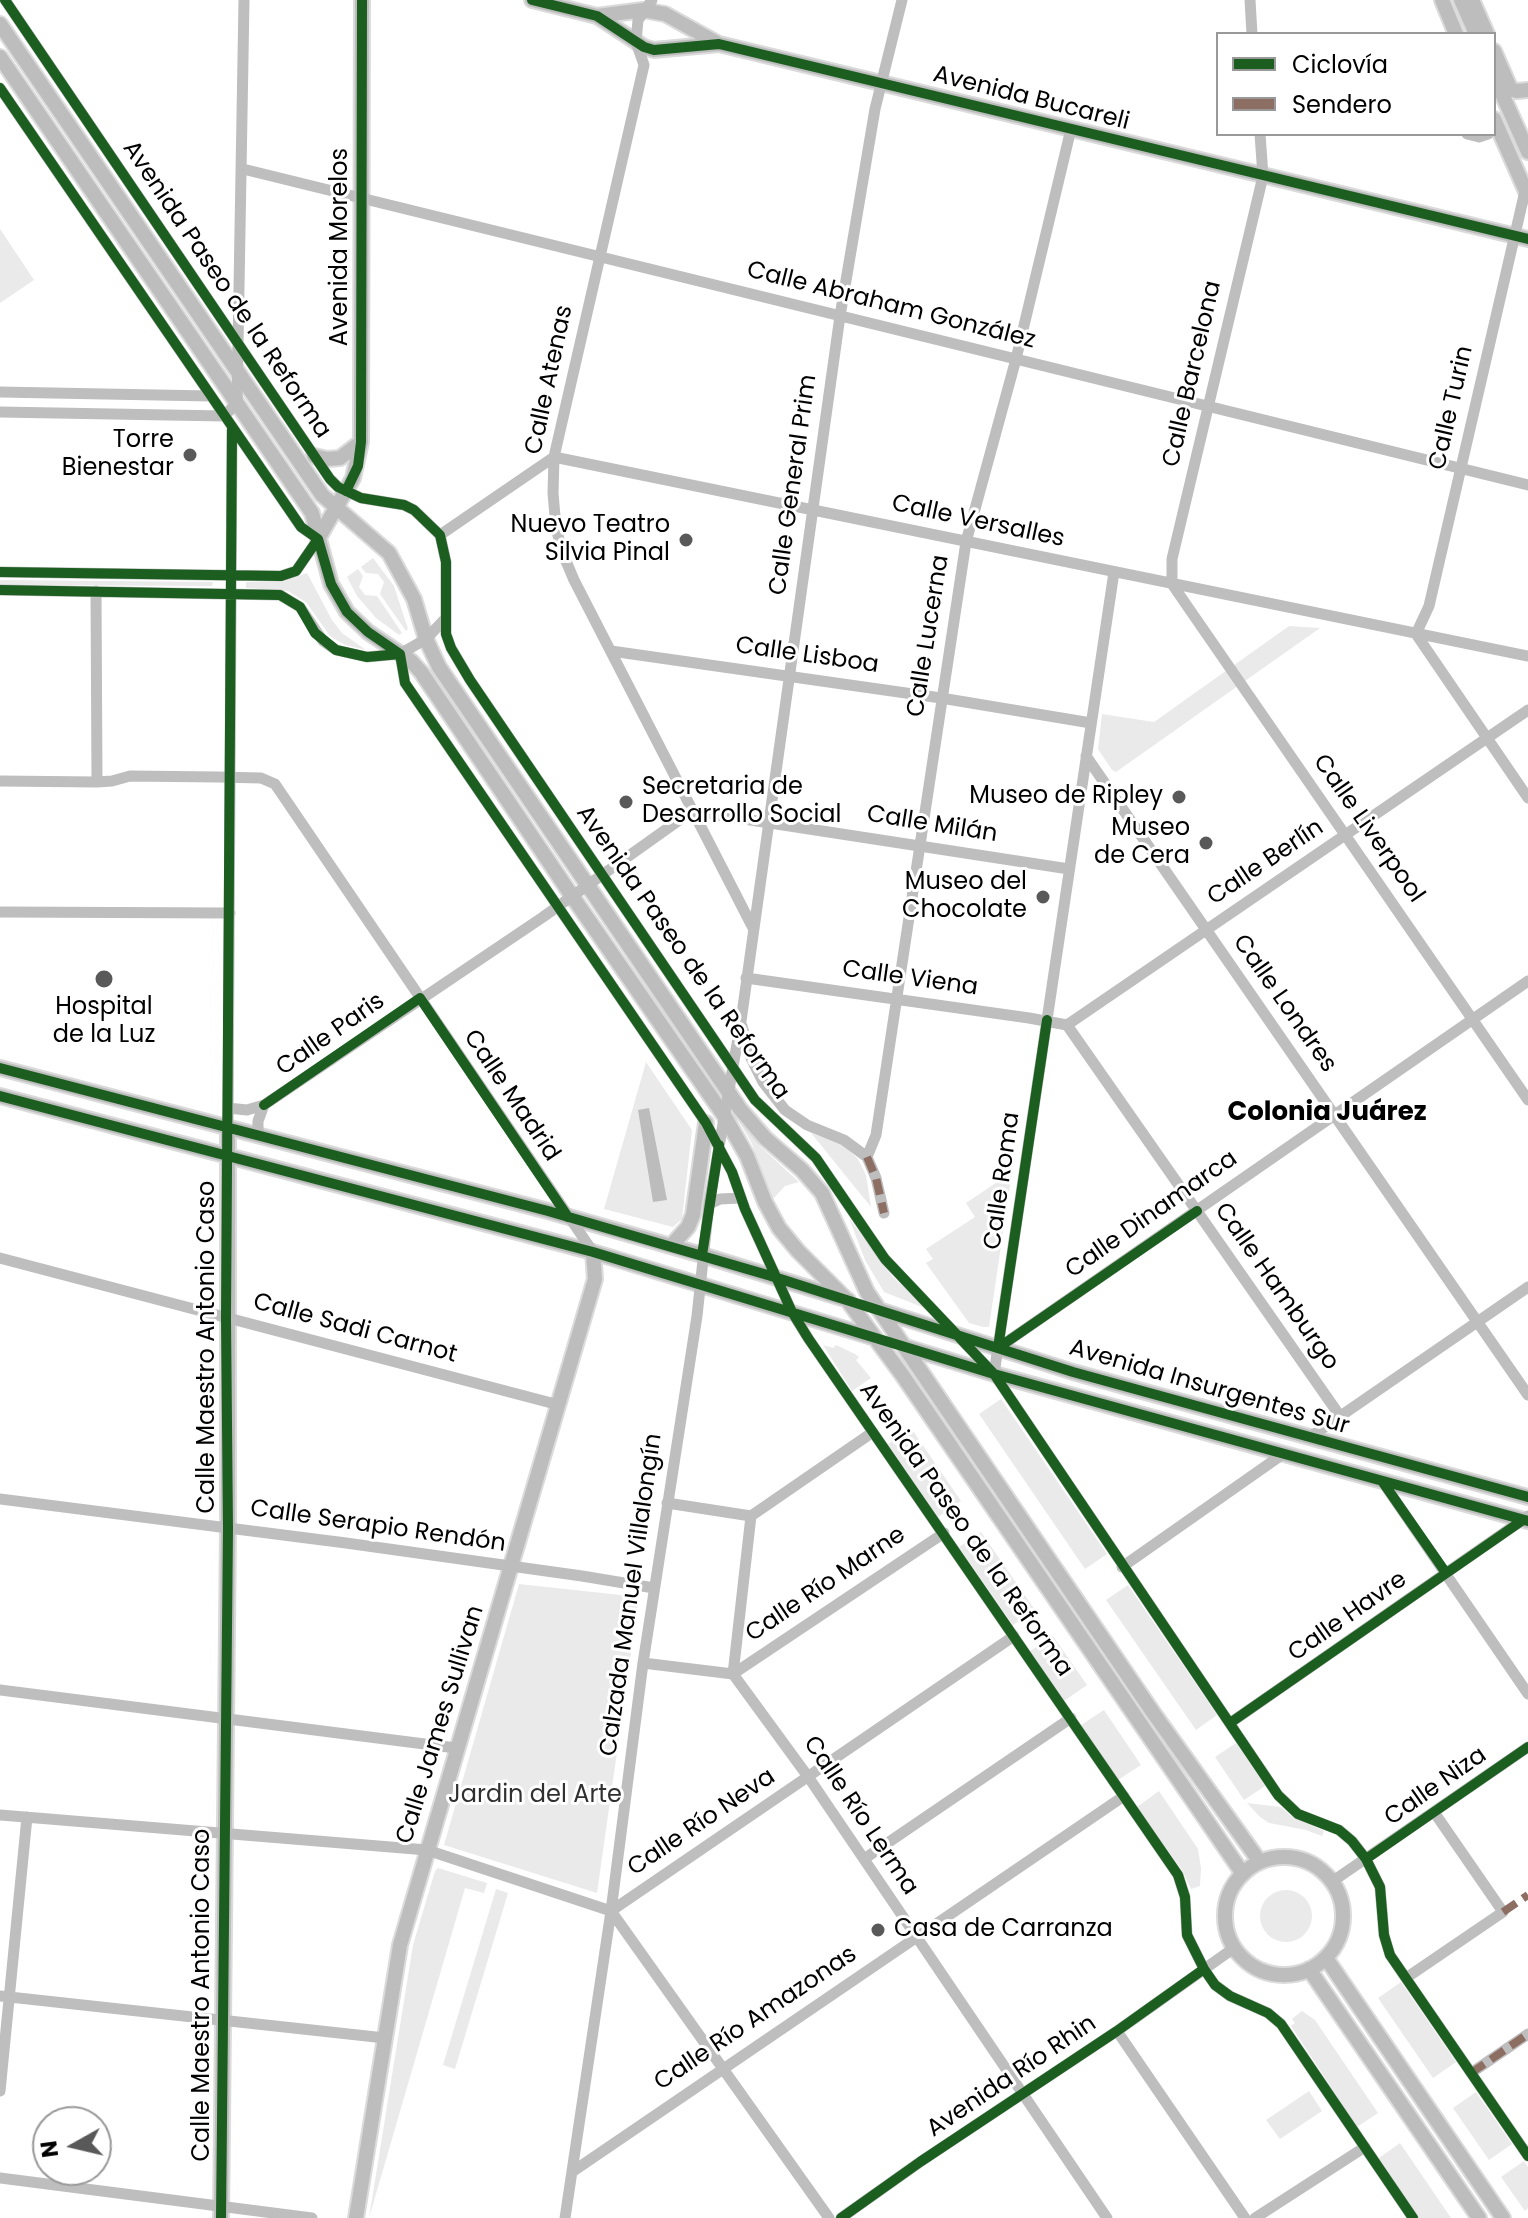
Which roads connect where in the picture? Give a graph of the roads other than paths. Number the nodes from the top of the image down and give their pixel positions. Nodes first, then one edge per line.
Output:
1 (5, 0) edge
2 (244, 0) edge
3 (362, 0) edge
4 (532, 0) edge
5 (902, 0) edge
6 (1250, 0) edge
7 (1442, 0) edge
8 (1461, 0) edge
9 (1472, 0) edge
10 (648, 5) edge
11 (597, 16) junction
12 (0, 24) edge
13 (1252, 32) edge
14 (1455, 32) edge
15 (1475, 32) edge
16 (1486, 32) edge
17 (636, 42) junction
18 (719, 44) junction
19 (0, 57) edge
20 (1496, 60) edge
21 (881, 83) junction
22 (1501, 84) edge
23 (0, 88) edge
24 (1528, 90) edge
25 (1071, 129) junction
26 (1496, 133) edge
27 (1260, 136) edge
28 (1528, 152) edge
29 (243, 169) junction
30 (1263, 176) junction
31 (1527, 194) edge
32 (362, 198) junction
33 (1522, 238) edge
34 (599, 256) junction
35 (840, 316) junction
36 (239, 342) junction
37 (1016, 359) junction
38 (238, 371) junction
39 (0, 392) edge
40 (210, 396) junction
41 (237, 403) junction
42 (1208, 406) junction
43 (0, 412) edge
44 (224, 416) junction
45 (232, 429) junction
46 (361, 442) junction
47 (314, 456) junction
48 (554, 457) junction
49 (1461, 468) junction
50 (1528, 485) edge
51 (346, 491) junction
52 (336, 509) junction
53 (813, 510) junction
54 (440, 535) junction
55 (318, 539) junction
56 (966, 542) junction
57 (0, 572) edge
58 (1114, 572) junction
59 (231, 576) junction
60 (1172, 584) junction
61 (0, 590) edge
62 (96, 591) junction
63 (231, 593) junction
64 (445, 619) junction
65 (1416, 634) junction
66 (426, 639) junction
67 (611, 651) junction
68 (400, 654) junction
69 (1528, 656) edge
70 (789, 676) junction
71 (941, 698) junction
72 (1528, 710) edge
73 (1091, 723) junction
74 (1487, 738) junction
75 (1086, 756) junction
76 (230, 777) junction
77 (0, 781) edge
78 (97, 782) junction
79 (1528, 798) edge
80 (692, 811) junction
81 (768, 823) junction
82 (1345, 835) junction
83 (920, 846) junction
84 (1069, 869) junction
85 (603, 873) junction
86 (587, 884) junction
87 (572, 896) junction
88 (558, 906) junction
89 (0, 912) edge
90 (230, 913) junction
91 (753, 929) junction
92 (1206, 930) junction
93 (746, 978) junction
94 (1528, 981) edge
95 (420, 998) junction
96 (896, 999) junction
97 (1047, 1020) junction
98 (1473, 1020) junction
99 (741, 1021) junction
100 (1067, 1025) junction
101 (0, 1068) edge
102 (733, 1069) junction
103 (94, 1092) junction
104 (730, 1094) junction
105 (0, 1096) edge
106 (1528, 1100) edge
107 (264, 1105) junction
108 (228, 1108) junction
109 (1335, 1115) junction
110 (725, 1117) junction
111 (86, 1118) junction
112 (706, 1123) junction
113 (228, 1127) junction
114 (258, 1135) junction
115 (719, 1145) junction
116 (228, 1155) junction
117 (867, 1157) junction
118 (740, 1198) junction
119 (709, 1204) junction
120 (1197, 1211) junction
121 (884, 1213) dead end
122 (568, 1217) junction
123 (671, 1246) junction
124 (593, 1252) junction
125 (702, 1255) junction
126 (0, 1258) edge
127 (777, 1278) junction
128 (700, 1284) junction
129 (1528, 1287) edge
130 (848, 1301) junction
131 (880, 1311) junction
132 (792, 1312) junction
133 (226, 1318) junction
134 (1477, 1321) junction
135 (958, 1335) junction
136 (875, 1338) junction
137 (906, 1347) junction
138 (998, 1348) junction
139 (994, 1374) junction
140 (1528, 1395) edge
141 (559, 1405) junction
142 (1340, 1416) junction
143 (873, 1432) junction
144 (1310, 1437) junction
145 (1283, 1454) junction
146 (1382, 1481) junction
147 (1528, 1497) edge
148 (0, 1499) edge
149 (667, 1503) junction
150 (751, 1516) junction
151 (1526, 1519) edge
152 (228, 1529) junction
153 (944, 1533) junction
154 (1122, 1567) junction
155 (511, 1568) junction
156 (1446, 1573) junction
157 (654, 1588) junction
158 (1014, 1636) junction
159 (643, 1663) junction
160 (733, 1674) junction
161 (0, 1690) edge
162 (1528, 1694) edge
163 (226, 1717) junction
164 (1071, 1718) junction
165 (1230, 1723) junction
166 (1528, 1747) edge
167 (456, 1748) junction
168 (809, 1778) junction
169 (1124, 1796) junction
170 (1434, 1812) junction
171 (0, 1815) edge
172 (27, 1817) junction
173 (224, 1832) junction
174 (427, 1850) junction
175 (864, 1859) junction
176 (1366, 1859) junction
177 (1260, 1862) junction
178 (1243, 1874) junction
179 (1333, 1881) junction
180 (611, 1911) junction
181 (915, 1938) junction
182 (1234, 1948) junction
183 (1326, 1958) junction
184 (1204, 1969) junction
185 (1309, 1969) junction
186 (1406, 1978) junction
187 (5, 1996) edge
188 (222, 2020) junction
189 (1117, 2031) junction
190 (1528, 2034) edge
191 (385, 2038) junction
192 (723, 2068) junction
193 (1471, 2073) junction
194 (0, 2091) edge
195 (1023, 2094) junction
196 (1365, 2147) junction
197 (1528, 2156) edge
198 (572, 2172) junction
199 (0, 2178) edge
200 (221, 2211) edge
201 (312, 2218) edge
202 (356, 2218) edge
203 (565, 2218) edge
204 (829, 2218) edge
205 (841, 2218) edge
206 (1107, 2218) edge
207 (1245, 2218) edge
208 (1255, 2218) edge
209 (1413, 2218) edge
210 (1479, 2218) edge
211 (1503, 2218) edge

1 - 36 street, Avenida Paseo de la Reforma
2 - 29 street
3 - 32 main road, Avenida Morelos
4 - 11 main road, Avenida Bucareli
5 - 21 street, Calle General Prim
6 - 13 street
7 - 14 main road
8 - 15 main road
9 - 16 main road
10 - 11 main road, Avenida Bucareli
10 - 17 street, Calle Atenas
10 - 18 main road, Avenida Bucareli
11 - 17 main road, Avenida Bucareli
12 - 38 main road, Avenida Paseo de la Reforma
17 - 18 main road, Avenida Bucareli
17 - 34 street, Calle Atenas
18 - 21 main road, Avenida Bucareli
19 - 41 main road, Avenida Paseo de la Reforma
20 - 22 main road
21 - 25 main road, Avenida Bucareli
21 - 35 street, Calle General Prim
22 - 24 main road
22 - 28 main road
23 - 40 street, Avenida Paseo de la Reforma
25 - 30 main road, Avenida Bucareli
25 - 37 street, Calle Lucerna
26 - 31 main road
27 - 30 street, Calle Barcelona
29 - 32 street, Calle Abraham González
29 - 36 street
30 - 33 main road, Avenida Bucareli
30 - 42 street, Calle Barcelona
31 - 33 street, Calle Turin
32 - 34 street, Calle Abraham González
32 - 46 main road, Avenida Morelos
33 - 49 street, Calle Turin
34 - 35 street, Calle Abraham González
34 - 48 street, Calle Atenas
35 - 37 street, Calle Abraham González
35 - 53 street, Calle General Prim
36 - 38 street
36 - 47 street, Avenida Paseo de la Reforma
37 - 42 street, Calle Abraham González
37 - 56 street, Calle Lucerna
38 - 41 street
38 - 52 main road, Avenida Paseo de la Reforma
39 - 40 street
40 - 44 street, Avenida Paseo de la Reforma
41 - 44 street
41 - 55 main road, Avenida Paseo de la Reforma
42 - 49 street, Calle Abraham González
42 - 60 street, Calle Barcelona
43 - 44 street
44 - 45 street, Avenida Paseo de la Reforma
45 - 55 street, Avenida Paseo de la Reforma
45 - 59 street, Calle Maestro Antonio Caso
46 - 47 main road
46 - 51 main road, Avenida Morelos
47 - 51 street, Avenida Paseo de la Reforma
48 - 53 street, Calle Versalles
48 - 54 street
48 - 67 street, Calle Atenas
49 - 50 street, Calle Abraham González
49 - 65 street, Calle Turin
51 - 52 main road, Avenida Morelos
51 - 54 street
52 - 55 main road, Avenida Morelos
52 - 66 main road, Avenida Paseo de la Reforma
53 - 56 street, Calle Versalles
53 - 70 street, Calle General Prim
54 - 64 street, Avenida Paseo de la Reforma
55 - 59 street
55 - 68 main road, Avenida Paseo de la Reforma
56 - 58 street, Calle Versalles
56 - 71 street, Calle Lucerna
57 - 59 street
58 - 60 street, Calle Versalles
58 - 73 street, Calle Roma
59 - 63 street, Calle Maestro Antonio Caso
60 - 65 street, Calle Versalles
60 - 82 street, Calle Liverpool
61 - 62 street
62 - 63 street
62 - 78 street
63 - 68 street
63 - 76 street, Calle Maestro Antonio Caso
64 - 66 street
64 - 85 street, Avenida Paseo de la Reforma
65 - 69 street, Calle Versalles
65 - 74 street
66 - 68 street
66 - 86 main road, Avenida Paseo de la Reforma
67 - 70 street, Calle Lisboa
67 - 80 street, Calle Atenas
68 - 87 main road, Avenida Paseo de la Reforma
68 - 88 street, Avenida Paseo de la Reforma
70 - 71 street, Calle Lisboa
70 - 81 street, Calle General Prim
71 - 73 street, Calle Lisboa
71 - 83 street, Calle Lucerna
72 - 74 street, Calle Berlín
73 - 75 street, Calle Roma
74 - 79 street
74 - 82 street, Calle Berlín
75 - 84 street, Calle Roma
75 - 92 street, Calle Londres
76 - 78 street, Calle Madrid
76 - 90 street, Calle Maestro Antonio Caso
76 - 95 street, Calle Madrid
77 - 78 street, Calle Madrid
80 - 81 street, Calle Milán
80 - 85 street, Calle Paris
80 - 91 street, Calle Atenas
81 - 83 street, Calle Milán
81 - 91 street, Calle General Prim
82 - 92 street, Calle Berlín
82 - 98 street, Calle Liverpool
83 - 84 street, Calle Milán
83 - 96 street, Calle Lucerna
84 - 97 street, Calle Roma
85 - 86 street, Calle Paris
85 - 102 street, Avenida Paseo de la Reforma
86 - 87 street, Calle Paris
86 - 104 main road, Avenida Paseo de la Reforma
87 - 88 street, Calle Paris
87 - 110 main road, Avenida Paseo de la Reforma
88 - 95 street, Calle Paris
88 - 112 street, Avenida Paseo de la Reforma
89 - 90 street
90 - 108 street, Calle Maestro Antonio Caso
91 - 93 street, Calle General Prim
92 - 100 street, Calle Berlín
92 - 109 street, Calle Londres
93 - 96 street, Calle Viena
93 - 99 street, Calzada Manuel Villalongín
94 - 98 street, Calle Dinamarca
95 - 107 street, Calle Paris
95 - 122 street, Calle Madrid
96 - 97 street, Calle Viena
96 - 117 street, Calle Lucerna
97 - 100 street, Calle Viena
97 - 138 street, Calle Roma
98 - 106 street, Calle Liverpool
98 - 109 street, Calle Dinamarca
99 - 102 street, Calzada Manuel Villalongín
99 - 117 street, Avenida Paseo de la Reforma
100 - 120 street, Calle Hamburgo
101 - 103 main road, Avenida Insurgentes Sur
102 - 104 street, Calzada Manuel Villalongín
102 - 135 street, Avenida Paseo de la Reforma
103 - 111 main road
103 - 113 main road, Avenida Insurgentes Sur
104 - 110 street, Calzada Manuel Villalongín
104 - 131 main road, Avenida Paseo de la Reforma
105 - 111 main road, Avenida Insurgentes Sur
107 - 108 street
107 - 114 street, Calle Paris
108 - 113 street, Calle Maestro Antonio Caso
109 - 120 street, Calle Dinamarca
109 - 134 street, Calle Londres
110 - 115 street, Calzada Manuel Villalongín
110 - 130 main road, Avenida Paseo de la Reforma
111 - 116 main road, Avenida Insurgentes Sur
112 - 115 street, Avenida Paseo de la Reforma
112 - 123 main road
113 - 114 main road, Avenida Insurgentes Sur
113 - 116 main road, Calle Maestro Antonio Caso
114 - 122 main road, Avenida Insurgentes Sur
115 - 118 street, Avenida Paseo de la Reforma
115 - 119 street, Calzada Manuel Villalongín
116 - 124 main road, Avenida Insurgentes Sur
116 - 133 main road, Calle Maestro Antonio Caso
117 - 121 street
118 - 119 street
118 - 127 street, Avenida Paseo de la Reforma
119 - 125 street, Calzada Manuel Villalongín
120 - 138 street, Calle Dinamarca
120 - 142 street, Calle Hamburgo
122 - 123 main road, Avenida Insurgentes Sur
122 - 124 street, Calle Madrid
123 - 125 main road, Avenida Insurgentes Sur
124 - 128 main road, Avenida Insurgentes Sur
124 - 141 main road, Calle James Sullivan
125 - 127 main road, Avenida Insurgentes Sur
125 - 128 street, Calzada Manuel Villalongín
126 - 133 street, Calle Sadi Carnot
127 - 130 main road, Avenida Insurgentes Sur
127 - 132 street, Avenida Paseo de la Reforma
128 - 132 main road, Avenida Insurgentes Sur
128 - 149 street, Calzada Manuel Villalongín
129 - 134 street
130 - 131 main road, Avenida Insurgentes Sur
130 - 136 main road, Avenida Paseo de la Reforma
131 - 135 main road, Avenida Insurgentes Sur
131 - 137 main road, Avenida Paseo de la Reforma
132 - 136 main road, Avenida Insurgentes Sur
132 - 143 street, Avenida Paseo de la Reforma
133 - 141 street, Calle Sadi Carnot
133 - 152 main road, Calle Maestro Antonio Caso
134 - 140 street, Calle Londres
134 - 142 street
135 - 138 main road, Avenida Insurgentes Sur
135 - 139 street, Avenida Paseo de la Reforma
136 - 137 main road, Avenida Insurgentes Sur
136 - 178 main road, Avenida Paseo de la Reforma
137 - 139 main road, Avenida Insurgentes Sur
137 - 177 main road, Avenida Paseo de la Reforma
138 - 139 street, Calle Roma
138 - 144 main road, Avenida Insurgentes Sur
139 - 145 main road, Avenida Insurgentes Sur
139 - 154 street, Avenida Paseo de la Reforma
141 - 155 main road, Calle James Sullivan
142 - 144 street
143 - 150 street
143 - 153 street, Avenida Paseo de la Reforma
144 - 147 main road, Avenida Insurgentes Sur
145 - 146 main road, Avenida Insurgentes Sur
145 - 154 street
146 - 151 main road, Avenida Insurgentes Sur
146 - 156 street
148 - 152 street, Calle Serapio Rendón
149 - 150 street
149 - 157 street, Calzada Manuel Villalongín
150 - 160 street
151 - 156 street, Calle Havre
152 - 155 street, Calle Serapio Rendón
152 - 163 main road, Calle Maestro Antonio Caso
153 - 158 street, Avenida Paseo de la Reforma
153 - 160 street, Calle Río Marne
154 - 165 street, Avenida Paseo de la Reforma
155 - 157 street, Calle Serapio Rendón
155 - 167 main road, Calle James Sullivan
156 - 162 street
156 - 165 street, Calle Havre
157 - 159 street, Calzada Manuel Villalongín
158 - 164 street, Avenida Paseo de la Reforma
158 - 168 street, Calle Río Neva
159 - 160 street
159 - 180 street, Calzada Manuel Villalongín
160 - 168 street, Calle Río Lerma
161 - 163 street
163 - 167 street
163 - 173 main road, Calle Maestro Antonio Caso
164 - 169 street, Avenida Paseo de la Reforma
164 - 175 street
165 - 176 street, Avenida Paseo de la Reforma
166 - 170 street, Calle Niza
167 - 174 main road, Calle James Sullivan
168 - 175 street, Calle Río Lerma
168 - 180 street, Calle Río Neva
169 - 181 street, Calle Río Amazonas
169 - 184 street, Avenida Paseo de la Reforma
170 - 176 street, Calle Niza
170 - 186 street
171 - 172 street
172 - 173 street
172 - 187 street
173 - 174 street
173 - 188 main road, Calle Maestro Antonio Caso
174 - 180 street
174 - 191 main road, Calle James Sullivan
175 - 181 street, Calle Río Lerma
176 - 179 street, Calle Niza
176 - 186 street, Avenida Paseo de la Reforma
177 - 178 main road
177 - 179 main road
178 - 182 main road
179 - 183 main road
180 - 192 street
180 - 198 street, Calzada Manuel Villalongín
181 - 192 street, Calle Río Amazonas
181 - 195 street, Calle Río Lerma
182 - 184 street, Avenida Río Rhin
182 - 185 main road
183 - 185 main road
183 - 211 main road
184 - 189 street, Avenida Río Rhin
184 - 196 street, Avenida Paseo de la Reforma
185 - 210 main road
186 - 193 street, Avenida Paseo de la Reforma
187 - 188 street
187 - 194 street
188 - 191 street
188 - 200 main road, Calle Maestro Antonio Caso
189 - 195 street, Avenida Río Rhin
189 - 207 street
190 - 193 street
191 - 202 main road, Calle James Sullivan
192 - 198 street, Calle Río Amazonas
192 - 204 street
193 - 197 street, Avenida Paseo de la Reforma
195 - 205 street, Avenida Río Rhin
195 - 206 street, Calle Río Lerma
196 - 208 street
196 - 209 street, Avenida Paseo de la Reforma
198 - 203 street, Calzada Manuel Villalongín
199 - 200 street
200 - 201 street

